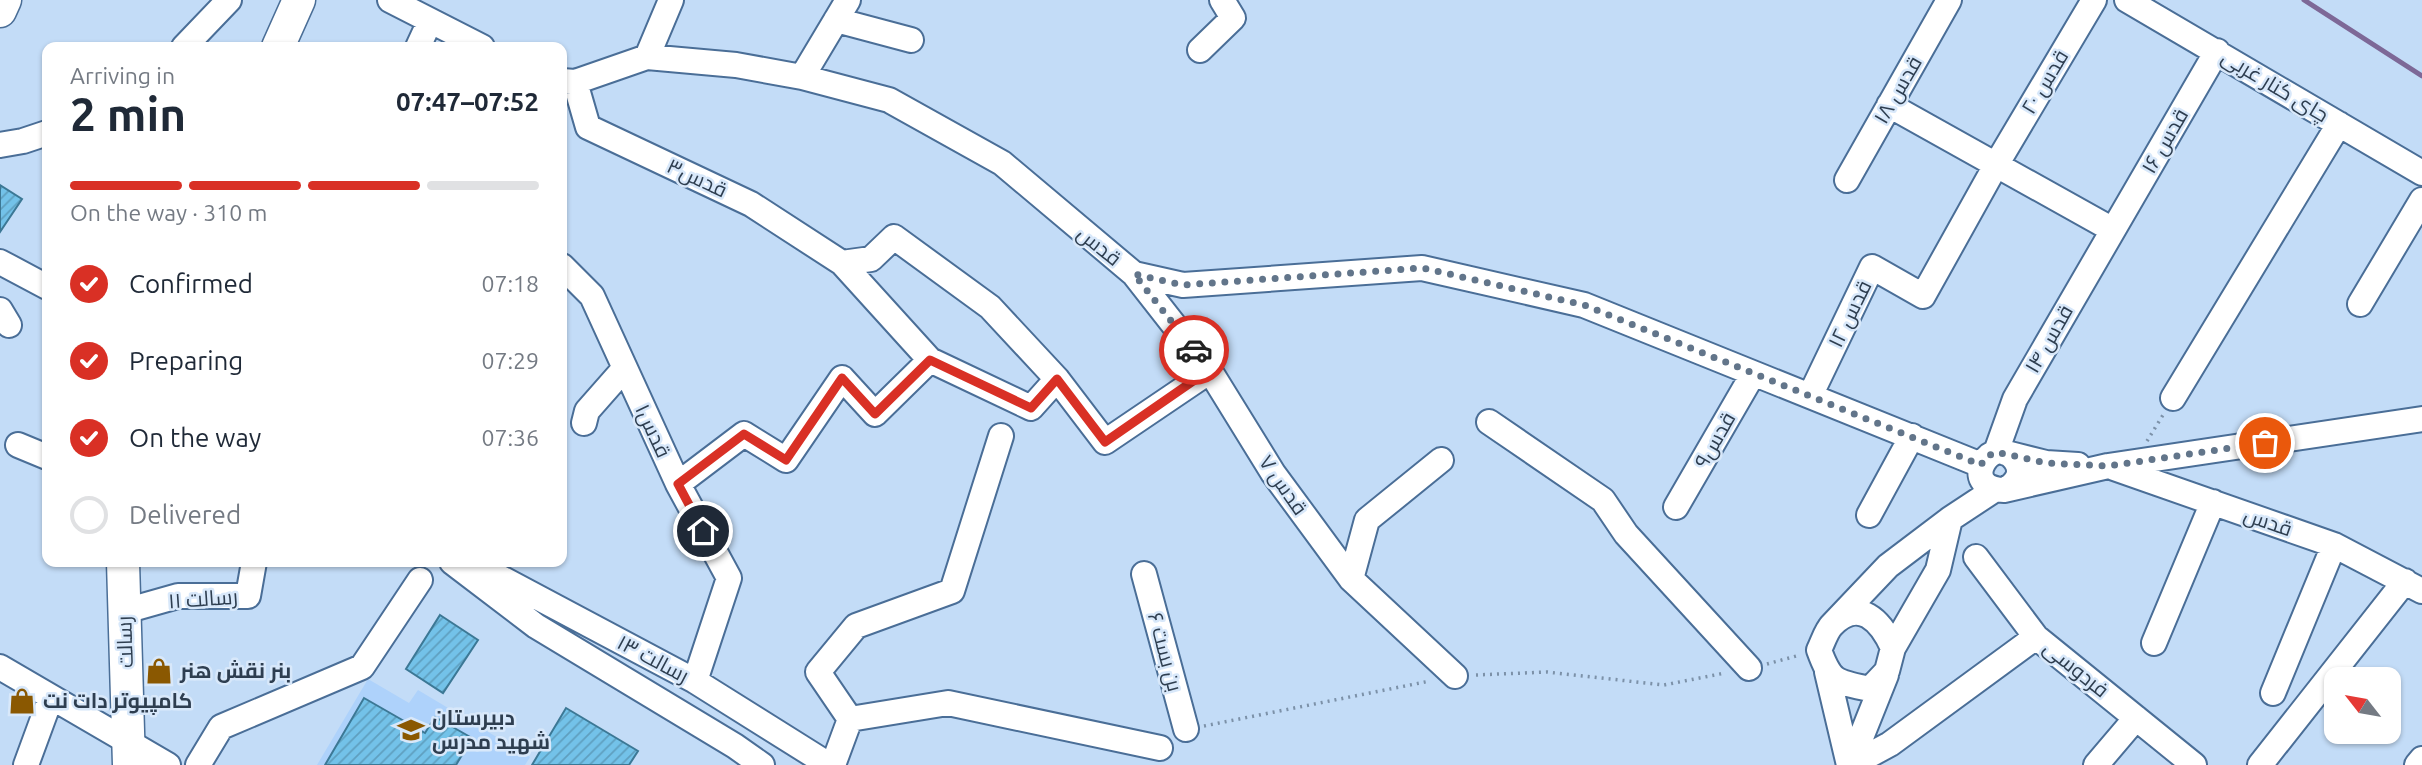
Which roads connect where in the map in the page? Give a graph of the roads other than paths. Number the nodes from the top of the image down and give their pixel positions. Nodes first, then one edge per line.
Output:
1 (5, 0) edge
2 (229, 0) edge
3 (299, 0) edge
4 (390, 0) edge
5 (671, 0) edge
6 (1222, 0) edge
7 (1949, 0) edge
8 (2094, 0) edge
9 (2127, 0) edge
10 (839, 7) edge
11 (0, 11) edge
12 (430, 21) junction
13 (911, 40) dead end
14 (189, 42) edge
15 (280, 42) edge
16 (420, 42) edge
17 (472, 42) edge
18 (1200, 50) dead end
19 (2217, 51) junction
20 (647, 57) junction
21 (802, 77) junction
22 (568, 81) edge
23 (1889, 105) junction
24 (2339, 124) junction
25 (42, 135) edge
26 (0, 145) edge
27 (1996, 164) junction
28 (2422, 173) edge
29 (1847, 180) dead end
30 (2422, 200) edge
31 (2113, 230) junction
32 (0, 262) edge
33 (842, 263) junction
34 (567, 271) edge
35 (1134, 274) junction
36 (42, 284) edge
37 (2360, 304) dead end
38 (930, 360) junction
39 (624, 369) junction
40 (1209, 370) junction
41 (1753, 374) junction
42 (1057, 379) junction
43 (1810, 396) junction
44 (2173, 398) road end
45 (2422, 419) edge
46 (1489, 422) dead end
47 (584, 423) dead end
48 (1001, 436) dead end
49 (1912, 436) junction
50 (18, 445) dead end
51 (42, 455) edge
52 (1994, 457) junction
53 (1441, 460) dead end
54 (2108, 466) junction
55 (678, 484) junction
56 (1999, 490) junction
57 (2213, 502) junction
58 (1676, 507) dead end
59 (1869, 514) dead end
60 (1950, 519) junction
61 (2334, 545) junction
62 (1976, 557) dead end
63 (123, 567) edge
64 (253, 567) edge
65 (459, 567) edge
66 (480, 567) edge
67 (1144, 574) dead end
68 (1351, 579) junction
69 (420, 580) dead end
70 (2413, 586) edge
71 (125, 611) junction
72 (1830, 626) junction
73 (2036, 637) junction
74 (2154, 643) dead end
75 (1890, 660) junction
76 (1823, 661) junction
77 (0, 667) edge
78 (1749, 668) road end
79 (1455, 676) road end
80 (695, 681) junction
81 (2273, 693) dead end
82 (51, 697) junction
83 (2136, 718) junction
84 (850, 719) junction
85 (1186, 729) road end
86 (1160, 747) dead end
87 (129, 753) edge
88 (2422, 759) edge
89 (26, 765) edge
90 (168, 765) edge
91 (198, 765) edge
92 (762, 765) edge
93 (831, 765) edge
94 (1850, 765) edge
95 (2096, 765) edge
96 (2194, 765) edge
97 (2260, 765) edge
98 (2417, 765) edge

1 - 11 main road
2 - 14 street
3 - 15 main road
4 - 12 street
5 - 20 street
6 - 18 street
7 - 23 street, قدس ۱۸
8 - 27 street, قدس ۲۰
9 - 19 street, چای کنار غربی
10 - 13 street
10 - 21 street
12 - 16 street
12 - 17 street
19 - 24 street, چای کنار غربی
19 - 31 street, قدس ۱۶
20 - 21 street, قدس
20 - 22 street, قدس
21 - 35 street, قدس
22 - 33 street, قدس۳
23 - 27 street
23 - 29 street, قدس ۱۸
24 - 28 street, چای کنار غربی
24 - 44 street
25 - 26 street
27 - 31 street
27 - 43 street, قدس ۱۲
30 - 37 street
31 - 52 street, قدس ۱۴
32 - 36 street
33 - 38 street, قدس۳
33 - 42 street
34 - 39 street, قدس۱
35 - 40 street, قدس ۷
35 - 41 street, قدس
38 - 42 street, قدس۳
38 - 55 street
39 - 47 street
39 - 55 street, قدس۱
40 - 42 street
40 - 68 street, قدس ۷
41 - 43 street, قدس
41 - 58 street, قدس۹
43 - 49 street, قدس
45 - 54 street, قدس
46 - 78 street
48 - 84 street
49 - 52 street, قدس
49 - 59 street
50 - 51 street
52 - 54 street, قدس
52 - 56 street
52 - 56 street
53 - 68 street
54 - 56 street, قدس
54 - 57 street, قدس
55 - 80 street, قدس۱
56 - 60 street, قدس
57 - 61 street, قدس
57 - 74 street
60 - 72 street, قدس
60 - 75 street
61 - 70 street, قدس
61 - 81 street
62 - 73 street, فردوسی
63 - 71 main road, رسالت
64 - 71 street, رسالت ۱۱
65 - 92 street, رسالت ۱۳
66 - 80 street, رسالت ۱۳
67 - 85 street, بن بست ۶
68 - 79 street, قدس ۷
69 - 91 street
70 - 97 street
71 - 87 main road, رسالت
72 - 75 street
72 - 76 street
73 - 83 street, فردوسی
73 - 94 street
75 - 76 street
75 - 94 street
76 - 94 street
77 - 82 street
80 - 93 street, رسالت ۱۳
82 - 87 street
82 - 89 street
83 - 95 street
83 - 96 street, فردوسی
84 - 86 street
84 - 93 street
87 - 90 street
88 - 98 street

